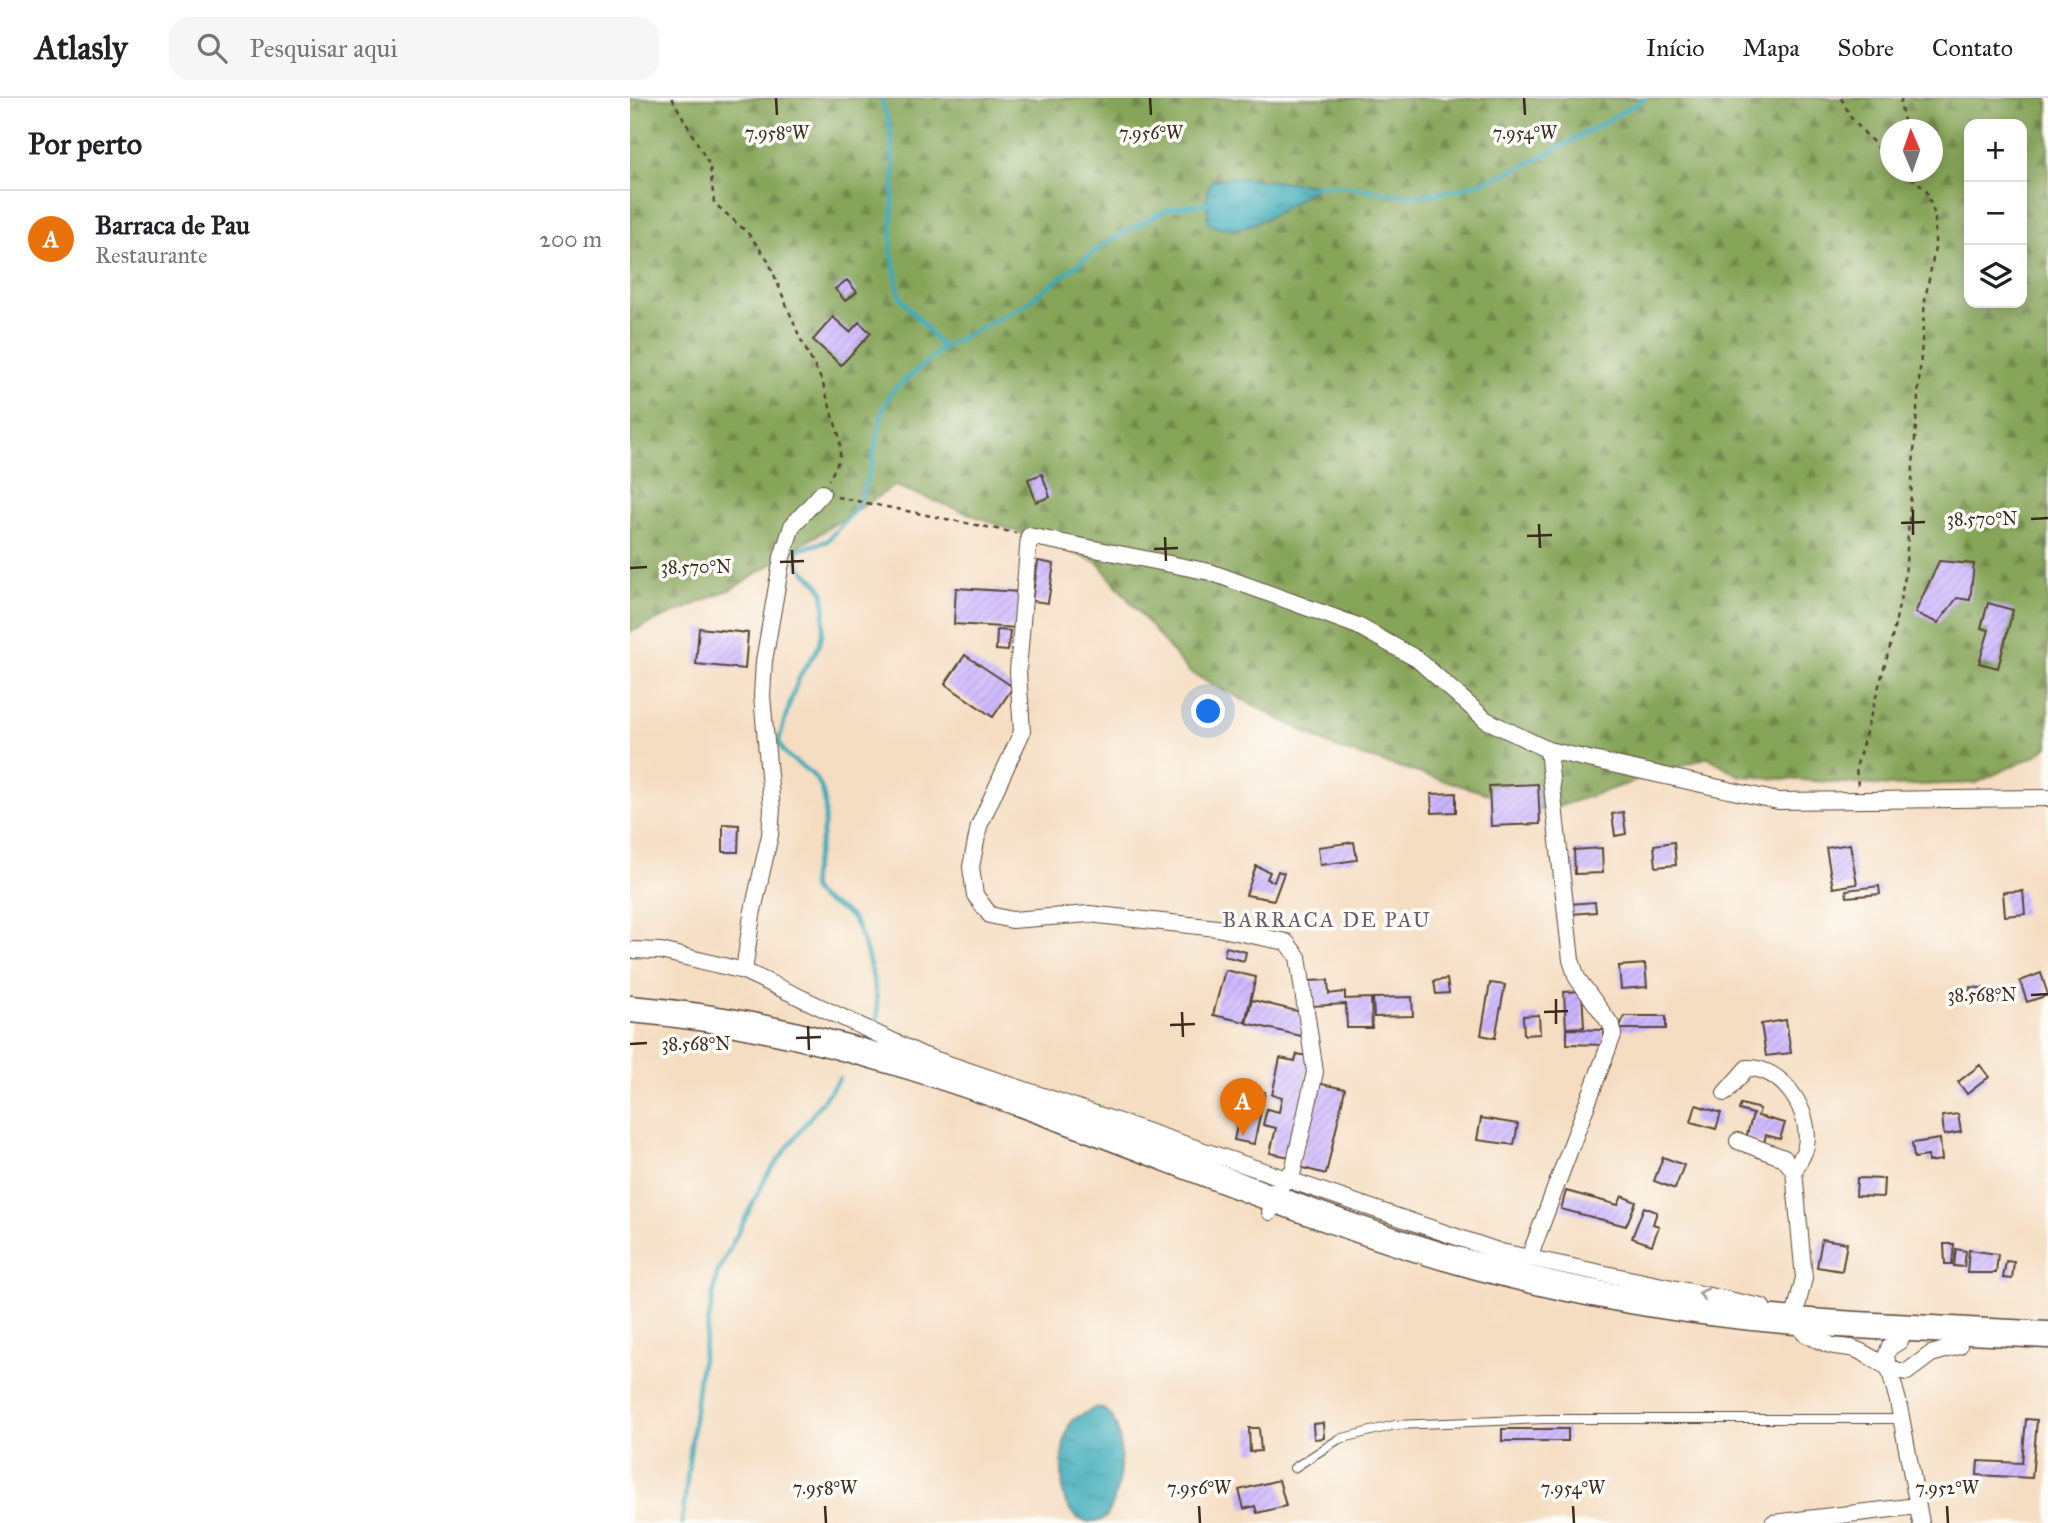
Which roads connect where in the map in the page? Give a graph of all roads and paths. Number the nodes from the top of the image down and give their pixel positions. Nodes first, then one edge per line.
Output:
1 (672, 98) edge
2 (1841, 98) edge
3 (1902, 98) edge
4 (1904, 119) edge
5 (1880, 148) edge
6 (1918, 182) edge
7 (822, 493) junction
8 (1029, 536) junction
9 (1548, 750) junction
10 (2048, 798) edge
11 (1861, 800) junction
12 (630, 950) edge
13 (744, 971) junction
14 (630, 997) edge
15 (630, 1009) edge
16 (708, 1018) junction
17 (630, 1022) edge
18 (1724, 1093) dead end
19 (1738, 1141) dead end
20 (1794, 1171) junction
21 (1276, 1196) junction
22 (1529, 1258) junction
23 (1842, 1323) junction
24 (1799, 1324) junction
25 (1901, 1334) junction
26 (2048, 1335) edge
27 (1959, 1346) junction
28 (2048, 1351) edge
29 (1888, 1369) junction
30 (1907, 1372) junction
31 (1898, 1401) junction
32 (1902, 1419) junction
33 (1294, 1468) dead end
34 (1917, 1506) junction
35 (1773, 1523) edge
36 (1921, 1523) edge

1 - 7 path
2 - 5 path
3 - 4 path
6 - 11 path
7 - 8 path
7 - 13 street
8 - 9 street
8 - 21 street
9 - 11 street
9 - 22 street
10 - 11 street
12 - 13 street
13 - 21 street
14 - 16 street
15 - 16 main road
16 - 21 main road
17 - 21 main road
18 - 20 street
19 - 20 street
20 - 24 street
21 - 22 street
21 - 23 main road
21 - 24 main road
24 -> 22 street
23 - 24 street
23 - 25 main road
24 - 25 main road
24 - 29 street
25 - 26 main road
25 - 27 main road
25 - 29 street
25 - 30 street
27 - 28 main road
27 - 30 street
29 - 30 street
29 - 31 street
30 - 31 street
31 - 32 street
32 - 33 lane
32 - 34 street
34 - 35 street
34 - 36 street

